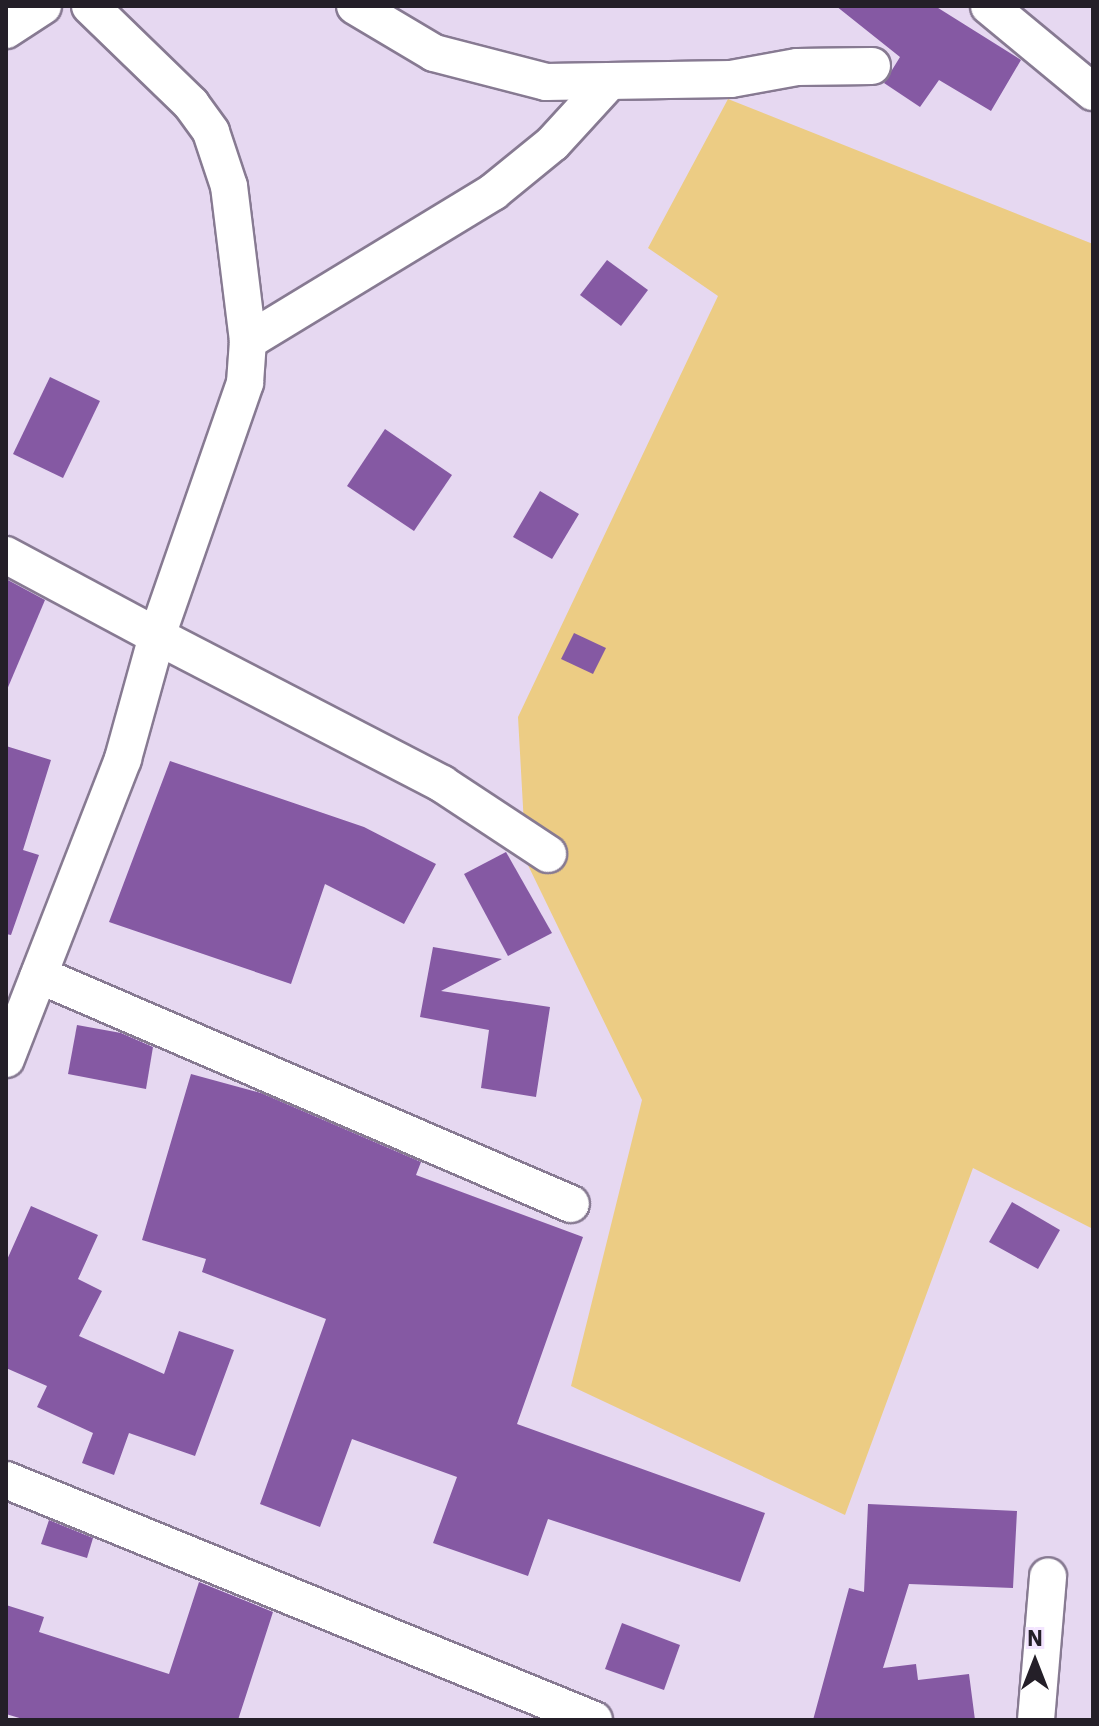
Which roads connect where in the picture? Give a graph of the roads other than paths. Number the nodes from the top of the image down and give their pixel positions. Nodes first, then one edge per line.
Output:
1 (43, 6) edge
2 (90, 6) edge
3 (355, 6) edge
4 (989, 6) edge
5 (6, 30) edge
6 (872, 66) dead end
7 (607, 84) junction
8 (1093, 92) edge
9 (248, 341) junction
10 (6, 555) edge
11 (157, 636) junction
12 (548, 854) dead end
13 (39, 975) junction
14 (6, 1059) edge
15 (571, 1204) dead end
16 (6, 1480) edge
17 (1048, 1577) dead end
18 (594, 1720) edge
19 (1036, 1720) edge

1 - 5 street
2 - 9 street
3 - 7 street
4 - 8 street
6 - 7 street
7 - 9 street
9 - 11 street
10 - 11 street
11 - 12 street
11 - 13 street
13 - 14 street
13 - 15 street
16 - 18 street
17 - 19 street

